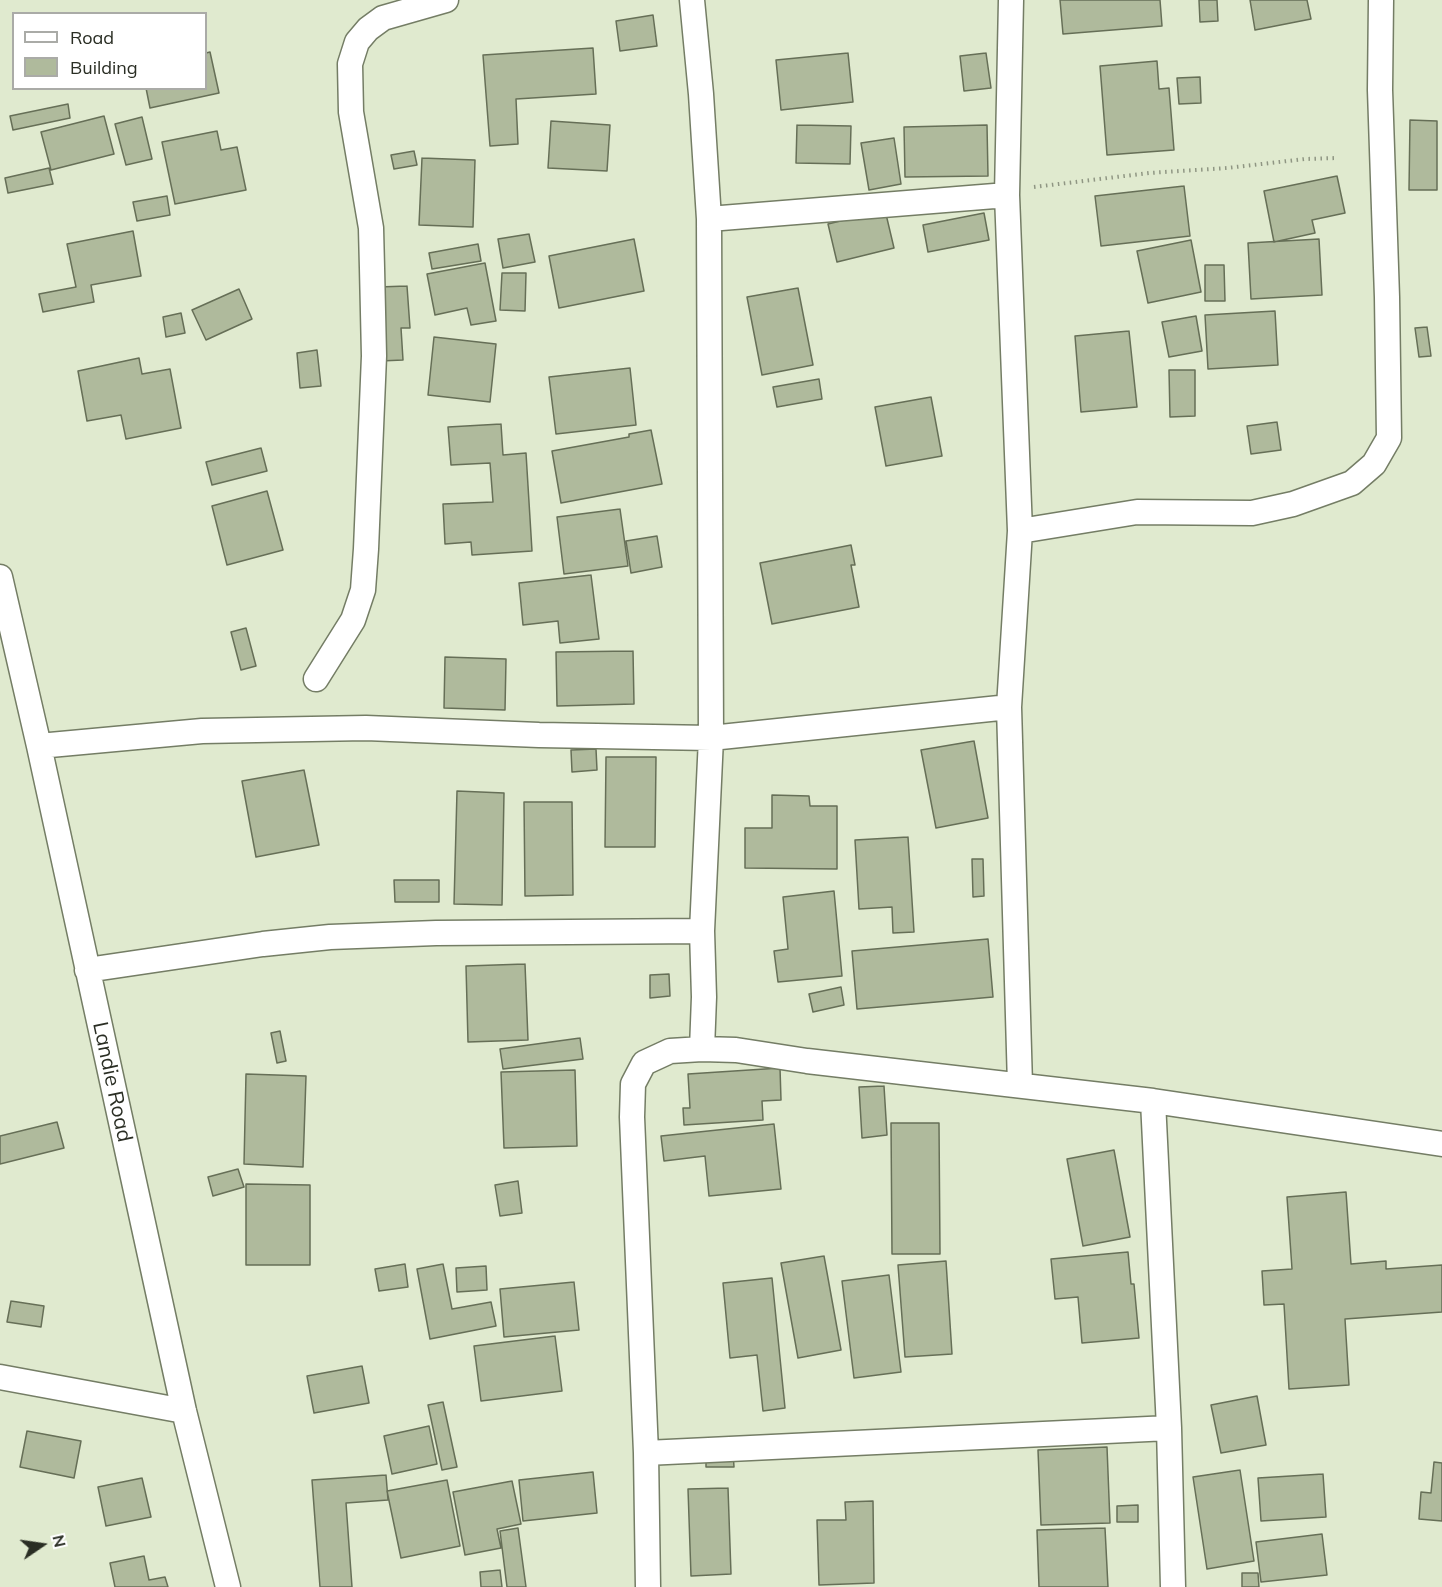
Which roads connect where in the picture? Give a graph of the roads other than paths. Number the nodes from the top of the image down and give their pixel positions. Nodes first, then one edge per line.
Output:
1 (446, 0) edge
2 (692, 0) edge
3 (1011, 0) edge
4 (1381, 0) edge
5 (1007, 193) junction
6 (709, 219) junction
7 (1020, 531) junction
8 (0, 576) edge
9 (316, 679) dead end
10 (1010, 707) junction
11 (711, 738) junction
12 (39, 746) junction
13 (702, 931) junction
14 (87, 970) junction
15 (702, 1049) junction
16 (1020, 1085) junction
17 (1153, 1101) junction
18 (1442, 1144) edge
19 (0, 1377) edge
20 (184, 1411) junction
21 (1169, 1428) junction
22 (646, 1453) junction
23 (228, 1587) edge
24 (648, 1587) edge
25 (1173, 1587) edge

1 - 9 street
2 - 6 street
3 - 5 street
4 - 7 street
5 - 6 street
5 - 7 street
6 - 11 street
7 - 10 street
8 - 12 street, Landie Road
10 - 11 street
10 - 16 street
11 - 12 street
11 - 13 street
12 - 14 street, Landie Road
13 - 14 street
13 - 15 street
14 - 20 street, Landie Road
15 - 16 street
15 - 22 street
16 - 17 street
17 - 18 street
17 - 21 street
19 - 20 street
20 - 23 street, Landie Road
21 - 22 street
21 - 25 street
22 - 24 street

